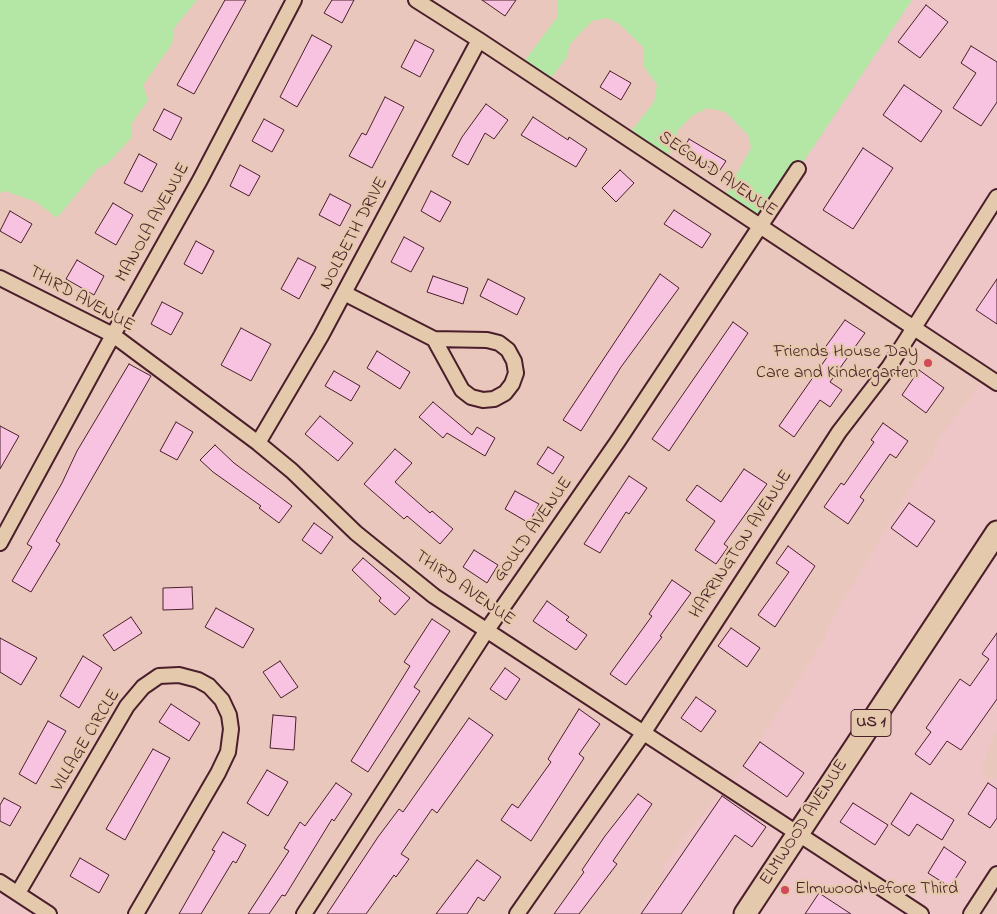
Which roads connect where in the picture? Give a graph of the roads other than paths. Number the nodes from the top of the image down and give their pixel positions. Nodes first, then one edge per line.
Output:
1 (294, 0) edge
2 (416, 0) edge
3 (479, 40) junction
4 (798, 169) dead end
5 (997, 197) edge
6 (761, 227) junction
7 (0, 278) edge
8 (344, 293) junction
9 (914, 328) junction
10 (113, 334) junction
11 (434, 339) junction
12 (997, 383) edge
13 (258, 443) junction
14 (997, 532) edge
15 (0, 542) edge
16 (487, 630) junction
17 (644, 732) junction
18 (798, 833) junction
19 (997, 874) edge
20 (0, 882) edge
21 (18, 893) junction
22 (43, 912) edge
23 (136, 914) edge
24 (304, 914) edge
25 (517, 914) edge
26 (745, 914) edge
27 (922, 914) edge
28 (971, 914) edge

1 - 10 street, MANOLA AVENUE
2 - 3 street, SECOND AVENUE
3 - 6 street, SECOND AVENUE
3 - 8 street, NOLBETH DRIVE
4 - 6 street, GOULD AVENUE
5 - 9 street, HARRINGTON AVENUE
6 - 9 street, SECOND AVENUE
6 - 16 street, GOULD AVENUE
7 - 10 street, THIRD AVENUE
8 - 11 street
8 - 13 street, NOLBETH DRIVE
9 - 12 street, SECOND AVENUE
9 - 17 street, HARRINGTON AVENUE
10 - 13 street, THIRD AVENUE
10 - 15 street, MANOLA AVENUE
11 - 11 street
13 - 16 street, THIRD AVENUE
14 - 18 main road, ELMWOOD AVENUE / US 1
16 - 17 street, THIRD AVENUE
16 - 24 street, GOULD AVENUE
17 - 18 street, THIRD AVENUE
17 - 25 street, HARRINGTON AVENUE
18 - 26 main road, ELMWOOD AVENUE / US 1
18 - 27 street, THIRD AVENUE
19 - 28 street
20 - 21 street
21 - 22 street
21 - 23 street, VILLAGE CIRCLE

